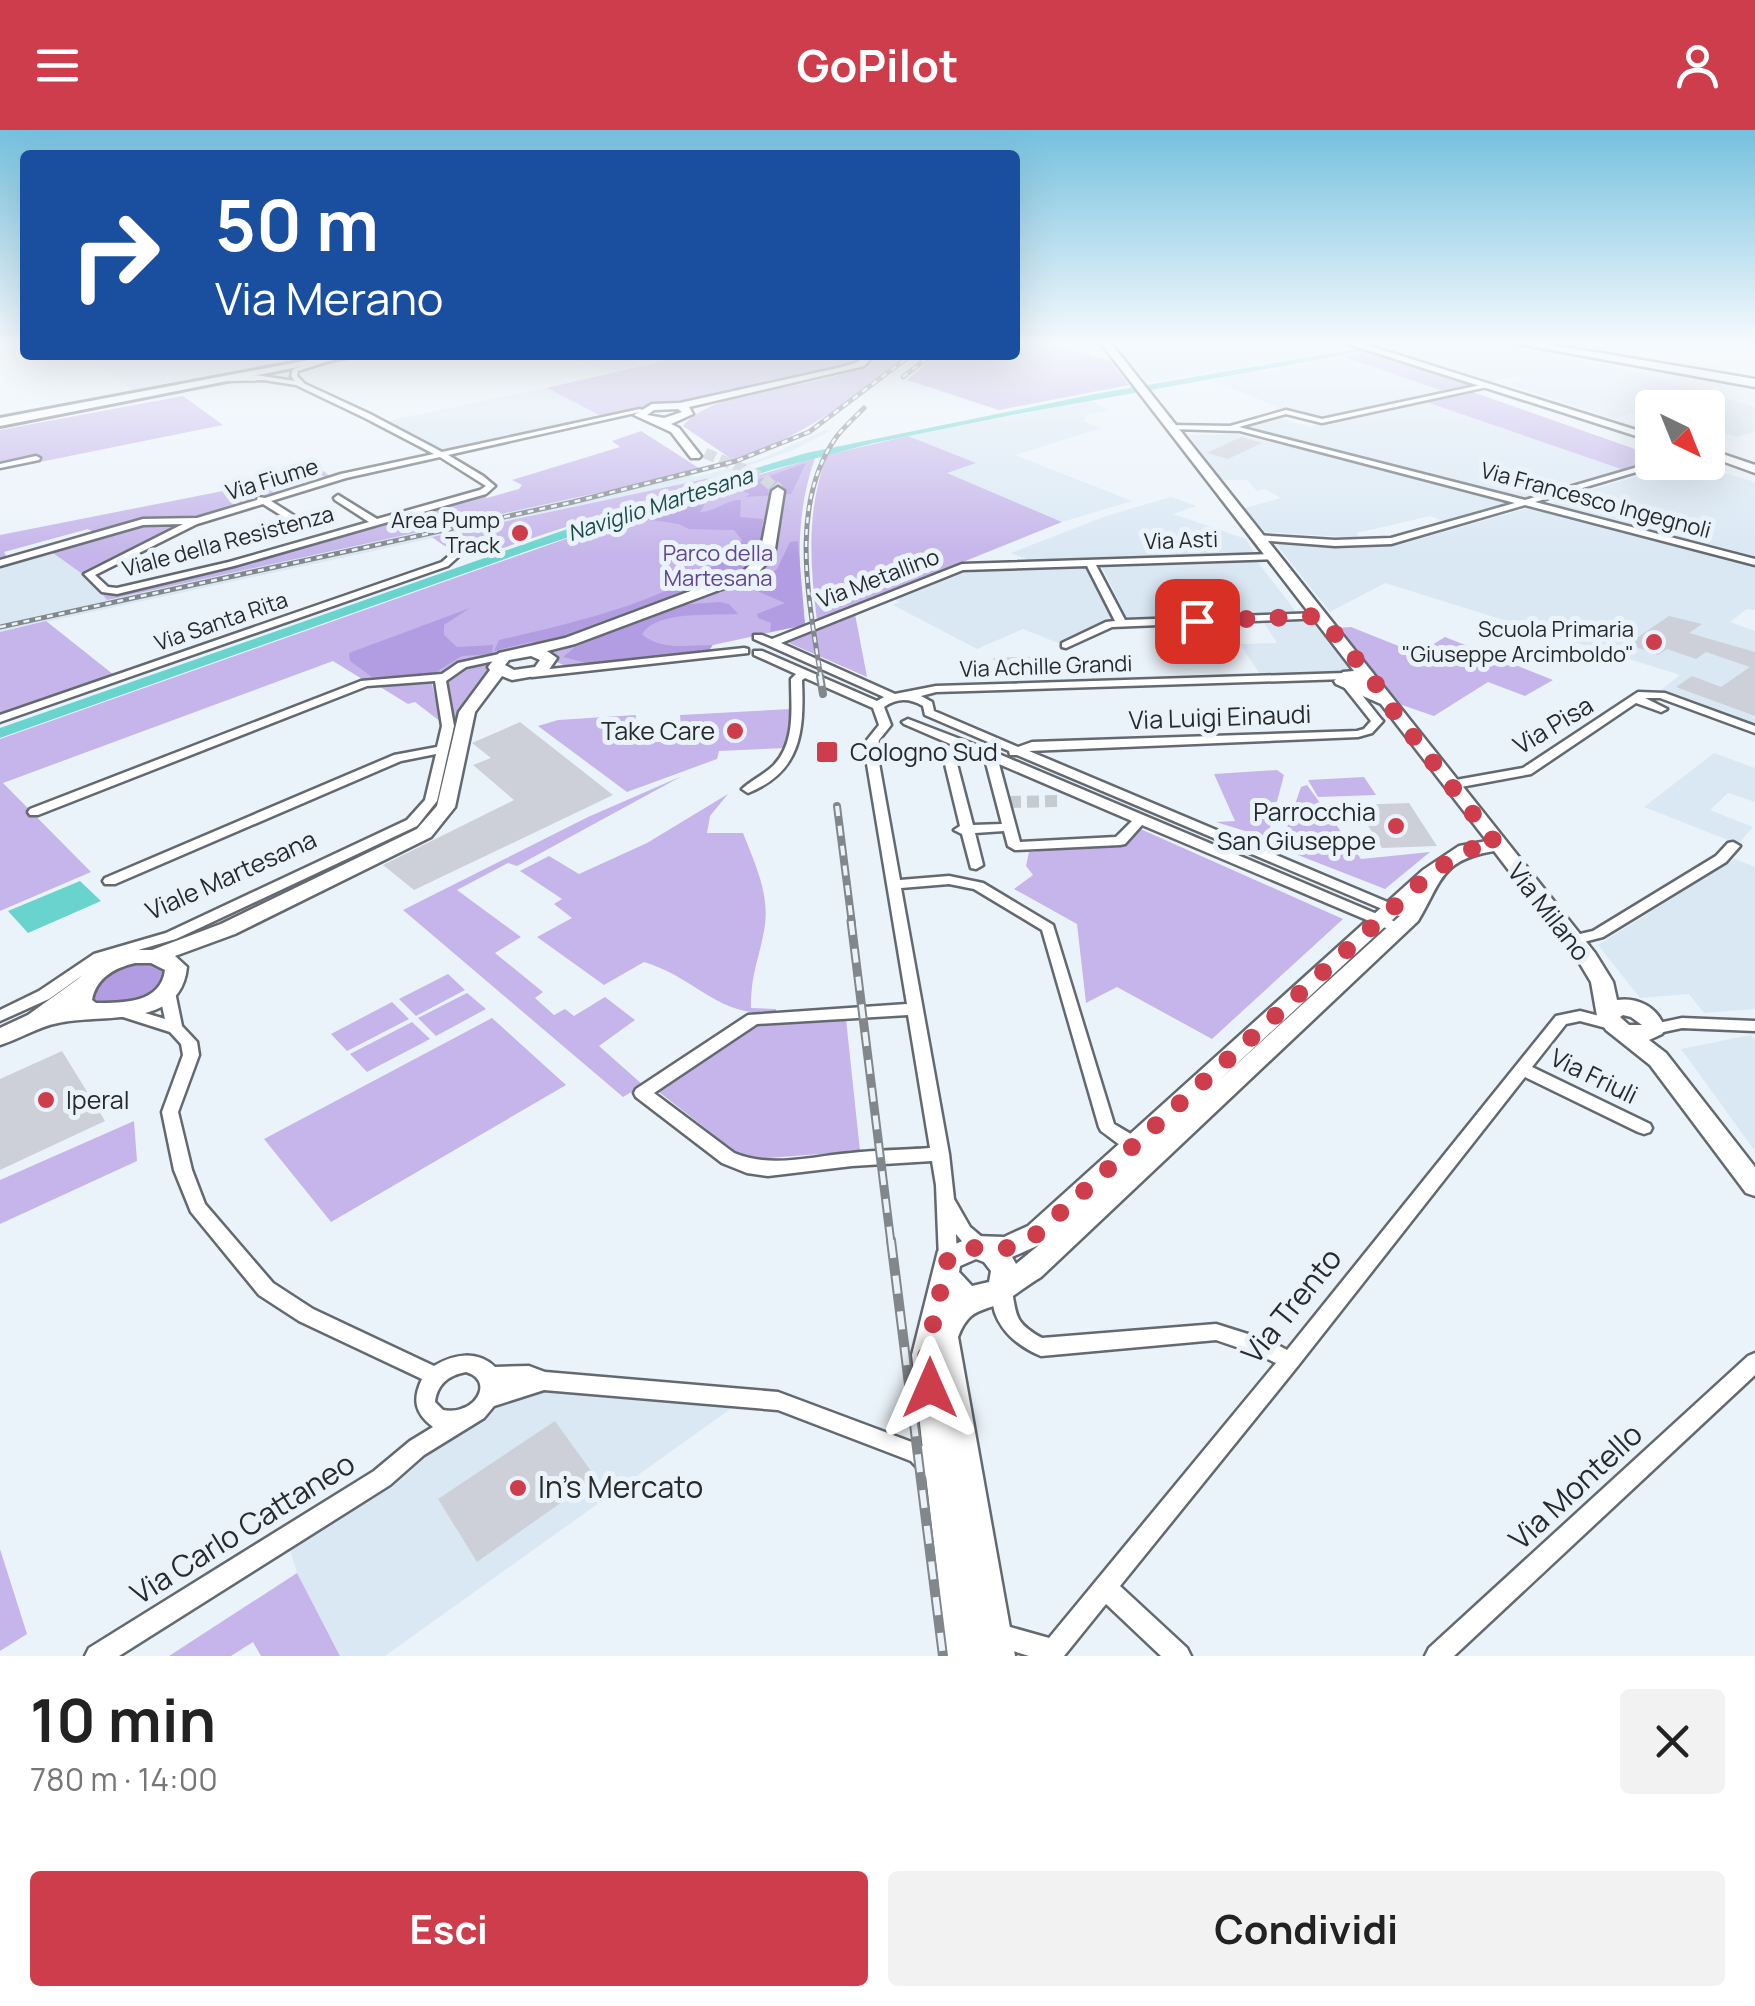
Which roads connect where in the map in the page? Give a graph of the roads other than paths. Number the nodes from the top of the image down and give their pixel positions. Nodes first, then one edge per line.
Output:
1 (46, 413) edge
2 (360, 413) edge
3 (651, 413) edge
4 (675, 413) edge
5 (686, 413) edge
6 (1161, 413) edge
7 (1282, 413) edge
8 (1291, 413) edge
9 (1355, 413) edge
10 (1571, 413) edge
11 (681, 416) junction
12 (646, 417) junction
13 (0, 422) edge
14 (1229, 429) junction
15 (1175, 430) junction
16 (1635, 434) edge
17 (700, 454) tunnel mouth
18 (441, 456) junction
19 (36, 458) dead end
20 (1725, 462) edge
21 (0, 466) edge
22 (1635, 471) edge
23 (1755, 471) edge
24 (772, 492) dead end
25 (262, 498) junction
26 (338, 498) dead end
27 (1525, 502) junction
28 (194, 522) junction
29 (298, 522) dead end
30 (376, 523) junction
31 (1257, 537) junction
32 (152, 543) junction
33 (168, 555) dead end
34 (453, 557) dead end
35 (1273, 557) junction
36 (1755, 562) edge
37 (0, 563) edge
38 (1091, 564) junction
39 (967, 567) joint
40 (1320, 616) junction
41 (1122, 624) junction
42 (805, 628) junction
43 (758, 638) junction
44 (570, 641) junction
45 (772, 644) junction
46 (1066, 646) dead end
47 (742, 647) junction
48 (529, 651) junction
49 (758, 652) junction
50 (550, 660) junction
51 (576, 668) junction
52 (496, 670) junction
53 (805, 673) junction
54 (524, 675) junction
55 (442, 677) junction
56 (1324, 678) joint
57 (1360, 682) junction
58 (949, 689) junction
59 (899, 697) junction
60 (1637, 698) junction
61 (1680, 702) junction
62 (927, 707) junction
63 (1661, 710) junction
64 (1619, 711) junction
65 (881, 718) junction
66 (0, 719) edge
67 (904, 722) junction
68 (1755, 730) edge
69 (443, 749) junction
70 (1017, 750) junction
71 (995, 758) junction
72 (950, 760) dead end
73 (1051, 764) junction
74 (1036, 775) junction
75 (1054, 783) junction
76 (1450, 785) junction
77 (748, 789) dead end
78 (1057, 798) dead end
79 (34, 812) dead end
80 (1140, 819) junction
81 (1010, 827) junction
82 (962, 830) junction
83 (1733, 846) dead end
84 (1500, 850) junction
85 (976, 865) dead end
86 (1322, 879) junction
87 (110, 881) dead end
88 (894, 884) junction
89 (1309, 890) junction
90 (1394, 918) junction
91 (228, 929) junction
92 (1572, 940) junction
93 (154, 956) junction
94 (1602, 982) junction
95 (84, 985) junction
96 (171, 987) junction
97 (915, 1009) junction
98 (92, 1011) junction
99 (125, 1012) junction
100 (0, 1016) edge
101 (36, 1020) junction
102 (1609, 1022) junction
103 (1648, 1024) junction
104 (1755, 1026) edge
105 (175, 1028) junction
106 (0, 1037) edge
107 (1658, 1059) junction
108 (1522, 1069) junction
109 (1644, 1128) dead end
110 (1135, 1145) junction
111 (940, 1154) junction
112 (945, 1185) junction
113 (1755, 1186) edge
114 (982, 1248) junction
115 (947, 1268) junction
116 (1002, 1286) junction
117 (972, 1298) junction
118 (1290, 1361) junction
119 (1755, 1362) edge
120 (435, 1376) junction
121 (490, 1376) junction
122 (544, 1382) junction
123 (489, 1398) junction
124 (425, 1406) junction
125 (462, 1420) junction
126 (416, 1448) junction
127 (940, 1476) junction
128 (1105, 1588) junction
129 (996, 1646) edge
130 (1051, 1654) edge
131 (97, 1656) edge
132 (964, 1656) edge
133 (1179, 1656) edge
134 (1437, 1656) edge

1 - 13 main road
2 - 18 street
3 - 12 street
4 - 11 street
5 - 11 street
6 - 15 street, Via Milano
7 - 14 street
8 - 9 street
10 - 16 street
11 - 12 street
11 - 17 street
12 - 18 street, Via Fiume
14 - 15 street, Via Francesco Ingegnoli
14 - 27 street, Via Francesco Ingegnoli
15 - 31 street, Via Milano
18 - 25 street, Via Fiume
18 - 30 street, Viale della Resistenza
19 - 21 street
20 - 23 street
22 - 27 street
24 - 44 street
25 - 28 street, Via Fiume
25 - 29 street
26 - 30 street
27 - 31 street
27 - 36 street, Via Francesco Ingegnoli
28 - 32 street, Viale della Resistenza
28 - 37 street, Via Fiume
30 - 32 street, Viale della Resistenza
31 - 35 street, Via Milano
32 - 33 street
34 - 66 street, Via Santa Rita
35 - 38 street, Via Asti
35 - 40 street, Via Milano
38 - 39 street, Via Asti
38 - 41 street
39 - 42 street, Via Metallino
40 - 41 street
40 - 57 street, Via Milano
41 - 46 street
42 - 43 street, Via Metallino
42 - 45 street, Via Metallino
43 - 45 street
43 - 47 street, Via Metallino
44 - 48 street
44 - 50 street
45 - 49 street, Via Metallino
45 - 59 street
47 - 49 street
47 - 51 street
48 - 50 street
48 - 52 street
49 - 53 street
50 - 51 street
50 - 54 street
51 - 54 street
52 - 54 street
52 - 55 street
52 - 91 street, Viale Martesana
53 - 65 street
53 - 77 street
55 - 69 street, Viale Martesana
55 - 79 street
56 - 57 street, Via Achille Grandi
56 - 58 street, Via Achille Grandi
57 - 70 street, Via Luigi Einaudi
57 - 76 street, Via Milano
58 - 59 street, Via Achille Grandi
58 - 62 street, Via Achille Grandi
59 - 62 street
59 - 65 street
60 - 61 street
60 - 63 street
60 - 64 street, Via Pisa
61 - 63 street, Via Pisa
61 - 68 street
62 - 67 street
62 - 70 street
63 - 64 street, Via Pisa
64 - 76 street, Via Pisa
65 - 67 street
65 - 88 street
67 - 71 street
69 - 87 street, Viale Martesana
69 - 100 street, Viale Martesana
70 - 71 street
70 - 73 street
71 - 74 street
71 - 81 street
72 - 82 street
73 - 74 street
73 - 86 street
74 - 75 street
75 - 78 street
75 - 80 street
76 - 84 street, Via Milano
80 - 81 street
80 - 89 street
81 - 82 street
82 - 85 street
83 - 92 street
84 - 90 street
84 - 92 street, Via Milano
86 - 89 street
86 - 90 street
88 - 97 street
88 - 110 street
89 - 90 street
90 - 110 street
90 - 116 street
91 - 93 street, Viale Martesana
91 - 96 street, Viale Martesana
92 - 94 street, Via Milano
93 - 95 street, Viale Martesana
93 - 96 street, Viale Martesana
94 - 102 street, Via Milano
94 - 103 street, Via Milano
95 - 98 street
95 - 101 street, Viale Martesana
96 - 99 street, Viale Martesana
96 - 105 street
97 - 111 street
97 - 111 street
98 - 99 street, Viale Martesana
98 - 101 street, Viale Martesana
99 - 105 street
101 - 106 street, Viale Martesana
102 - 103 street
102 - 107 street
102 - 108 street, Via Trento
103 - 104 street
103 - 107 street
105 - 120 street
107 - 113 street
108 - 109 street, Via Friuli
108 - 118 street, Via Trento
110 - 114 street
111 - 112 street
112 - 114 street
112 - 115 street
114 - 115 street
114 - 116 street
115 - 117 street
115 - 127 street
116 - 117 street
116 - 118 street
117 - 129 street
118 - 128 street, Via Trento
119 - 134 street, Via Montello
120 - 121 street
120 - 124 street
121 - 122 street
121 - 123 street
122 - 123 street
122 - 127 street
123 - 125 street
124 - 125 street
124 - 126 street
125 - 126 street, Via Carlo Cattaneo
126 - 131 street, Via Carlo Cattaneo
127 - 132 street
128 - 130 street, Via Trento
128 - 133 street
129 - 130 street, Via Trento

